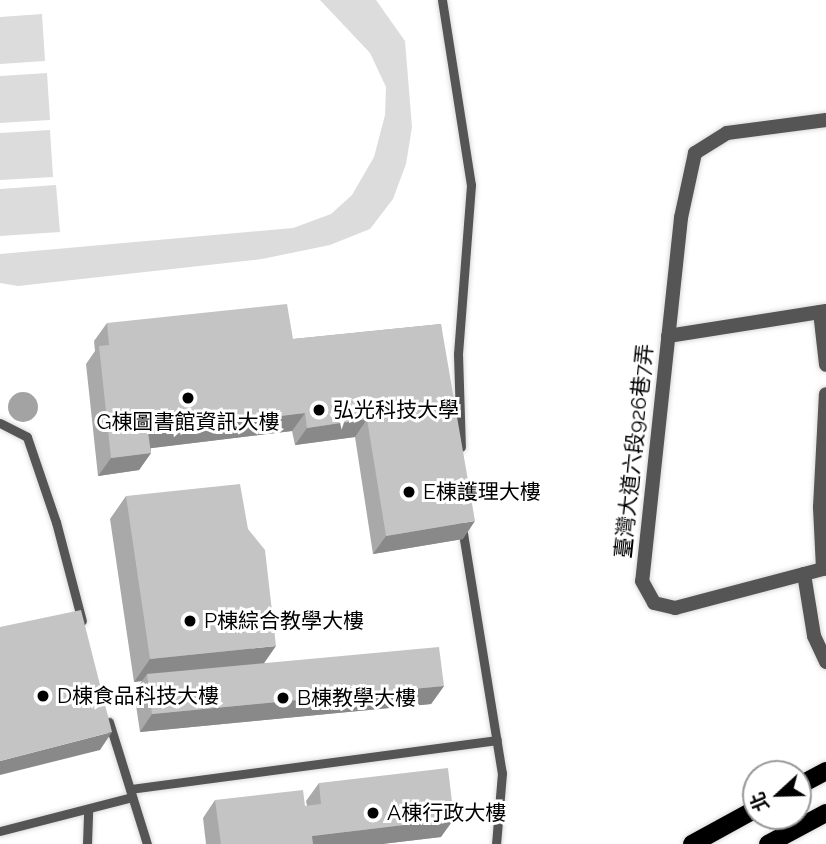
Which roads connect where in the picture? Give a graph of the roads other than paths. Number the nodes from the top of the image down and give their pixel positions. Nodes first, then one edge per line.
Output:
1 (442, 0) edge
2 (826, 120) edge
3 (823, 312) edge
4 (668, 336) junction
5 (826, 365) edge
6 (826, 394) edge
7 (0, 423) edge
8 (461, 460) edge
9 (462, 513) edge
10 (824, 568) edge
11 (804, 574) junction
12 (84, 629) edge
13 (826, 662) edge
14 (105, 709) edge
15 (497, 740) junction
16 (131, 793) junction
17 (88, 810) junction
18 (826, 813) edge
19 (742, 817) edge
20 (0, 831) edge
21 (87, 844) edge
22 (147, 844) edge
23 (496, 844) edge
24 (692, 844) edge
25 (768, 844) edge

1 - 8 lane
2 - 4 street
3 - 4 street
3 - 5 street
4 - 11 street, 臺灣大道六段926巷7弄
6 - 10 street, 臺灣大道六段926巷7弄
7 - 12 lane
9 - 15 lane
10 - 11 street, 臺灣大道六段926巷7弄
11 - 13 street
14 - 16 lane
15 - 16 lane
15 - 23 lane
16 - 17 lane
16 - 22 lane
17 - 20 lane
17 - 21 lane
18 - 25 main road
19 - 24 main road

